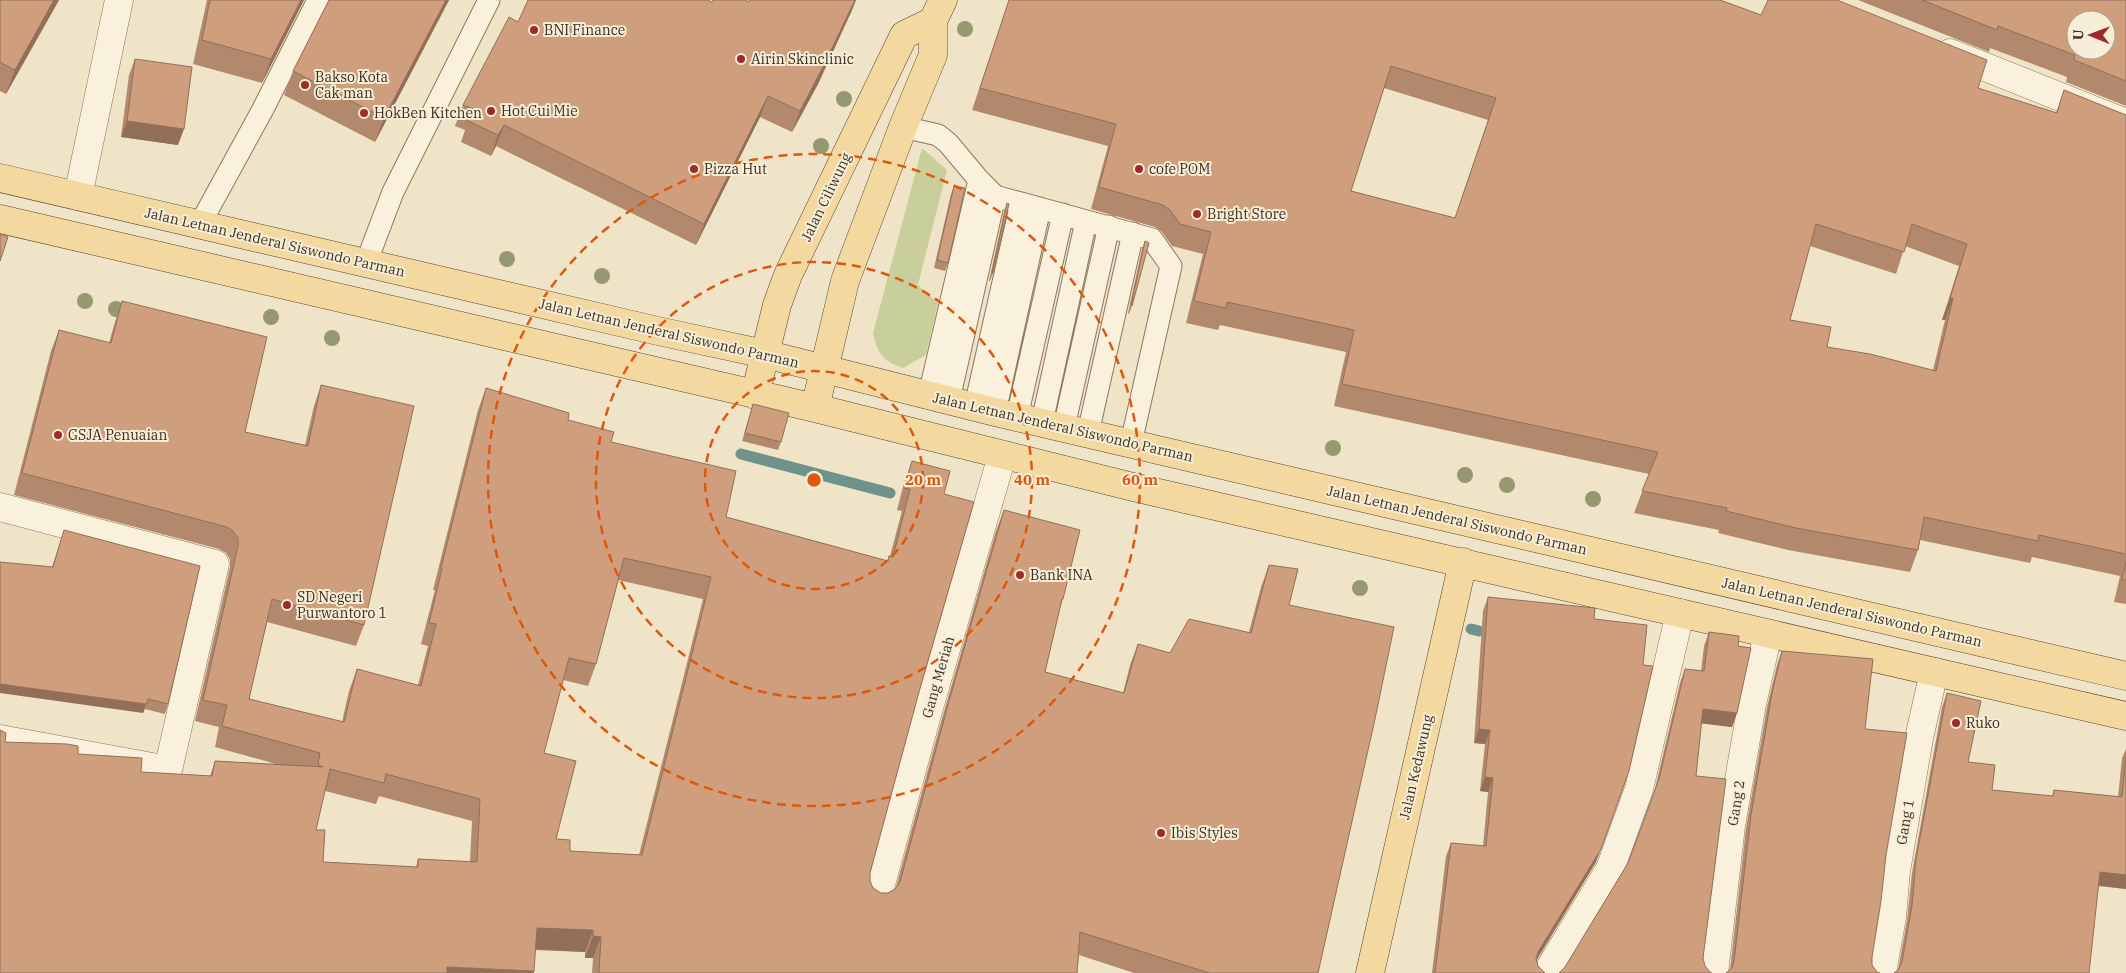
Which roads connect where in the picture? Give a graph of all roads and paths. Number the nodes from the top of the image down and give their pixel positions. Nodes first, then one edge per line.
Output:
1 (119, 0) edge
2 (318, 0) edge
3 (489, 0) edge
4 (938, 11) edge
5 (1925, 44) edge
6 (2126, 123) edge
7 (903, 127) junction
8 (0, 178) edge
9 (979, 180) junction
10 (78, 196) junction
11 (995, 196) junction
12 (1030, 205) junction
13 (1063, 214) junction
14 (0, 220) edge
15 (1086, 221) junction
16 (200, 224) junction
17 (1109, 226) junction
18 (1133, 234) junction
19 (366, 263) junction
20 (765, 354) junction
21 (824, 368) junction
22 (755, 395) junction
23 (815, 408) junction
24 (1007, 414) junction
25 (1131, 443) junction
26 (1002, 456) junction
27 (0, 506) edge
28 (1463, 562) junction
29 (1680, 613) junction
30 (1768, 634) junction
31 (1934, 672) junction
32 (2126, 676) edge
33 (2126, 716) edge
34 (0, 739) edge
35 (877, 899) edge
36 (1370, 973) edge
37 (1547, 973) edge
38 (1714, 973) edge
39 (1882, 973) edge

1 - 10 street
2 - 16 lane
3 - 19 lane
4 - 7 main road, Jalan Ciliwung
4 - 20 main road, Jalan Ciliwung
5 - 6 street
7 - 9 lane
7 - 21 main road, Jalan Ciliwung
8 - 10 main road, Jalan Letnan Jenderal Siswondo Parman
9 - 11 lane
9 - 24 lane
10 - 16 main road, Jalan Letnan Jenderal Siswondo Parman
11 - 12 lane
11 - 24 lane
12 - 13 lane
12 - 24 lane
13 - 15 lane
13 - 24 lane
14 - 22 main road
15 - 17 lane
15 - 24 lane
16 - 19 main road, Jalan Letnan Jenderal Siswondo Parman
17 - 18 lane
17 - 24 lane
18 - 24 lane
18 - 25 lane
19 - 20 main road, Jalan Letnan Jenderal Siswondo Parman
20 - 21 main road, Jalan Letnan Jenderal Siswondo Parman
20 - 22 main road, Jalan Ciliwung
21 - 23 main road, Jalan Ciliwung
21 - 24 main road, Jalan Letnan Jenderal Siswondo Parman
22 - 23 main road
23 - 26 main road
24 - 25 main road, Jalan Letnan Jenderal Siswondo Parman
25 - 32 main road, Jalan Letnan Jenderal Siswondo Parman
26 - 28 main road
26 - 35 street, Gang Meriah
27 - 34 street
28 - 29 main road
28 - 36 main road, Jalan Kedawung
29 - 30 main road
29 - 37 street
30 - 31 main road
30 - 38 street, Gang 2
31 - 33 main road
31 - 39 street, Gang 1

